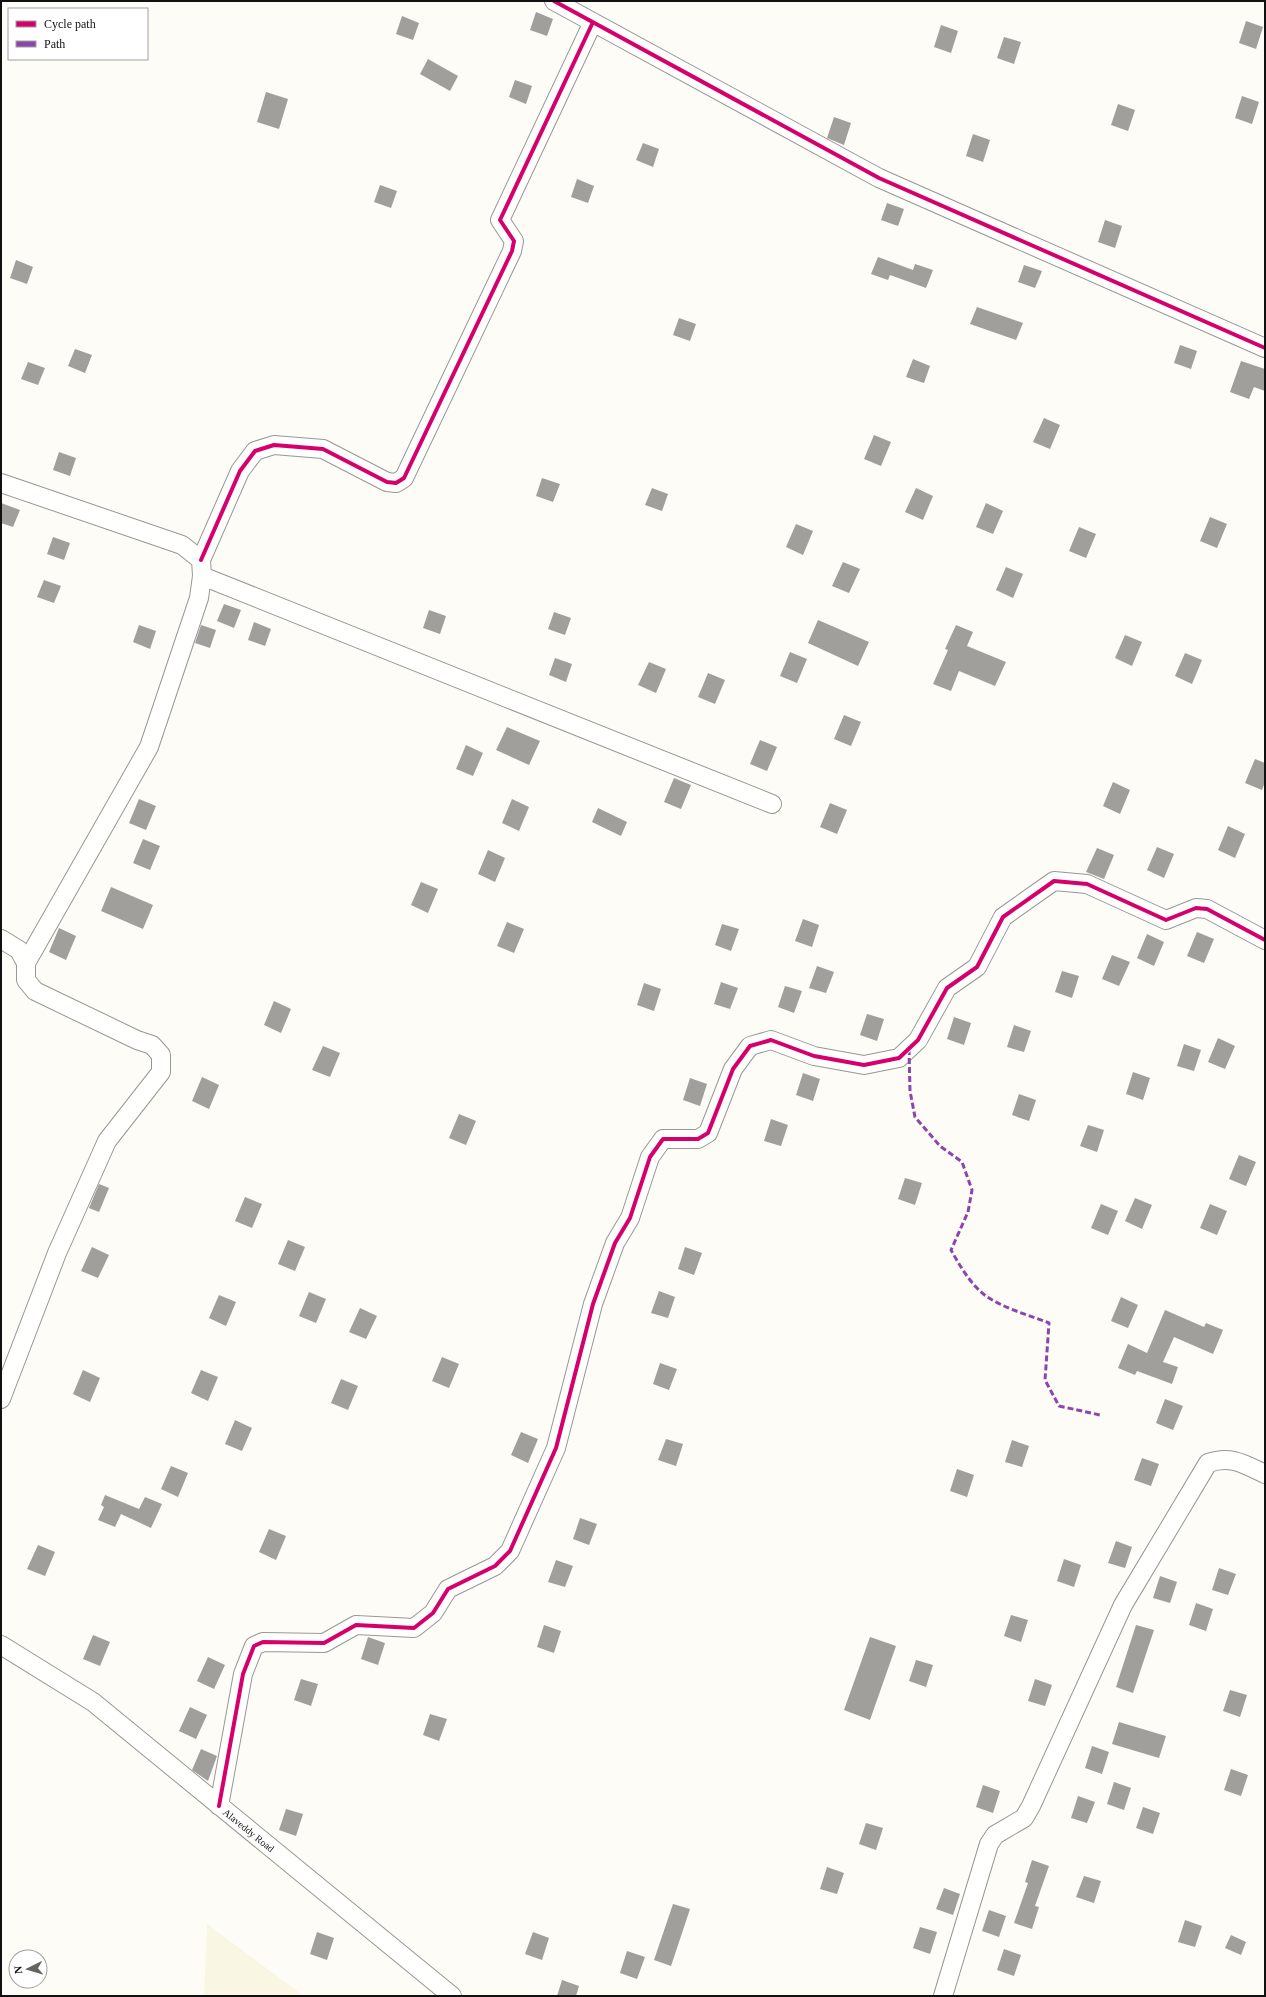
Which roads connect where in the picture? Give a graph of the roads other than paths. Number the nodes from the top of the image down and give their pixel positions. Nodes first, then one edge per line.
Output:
1 (554, 1) edge
2 (593, 22) junction
3 (1265, 348) edge
4 (1, 483) edge
5 (202, 568) junction
6 (772, 804) dead end
7 (1, 939) edge
8 (1265, 940) edge
9 (26, 963) junction
10 (1, 1399) edge
11 (1265, 1474) edge
12 (1, 1645) edge
13 (219, 1806) junction
14 (452, 1996) edge
15 (943, 1996) edge

1 - 2 street
2 - 3 street
2 - 5 street
4 - 5 street
5 - 6 street
5 - 9 street
7 - 9 street
8 - 13 street
9 - 10 street
11 - 15 street
12 - 13 street, Alaveddy Road
13 - 14 street, Alaveddy Road

